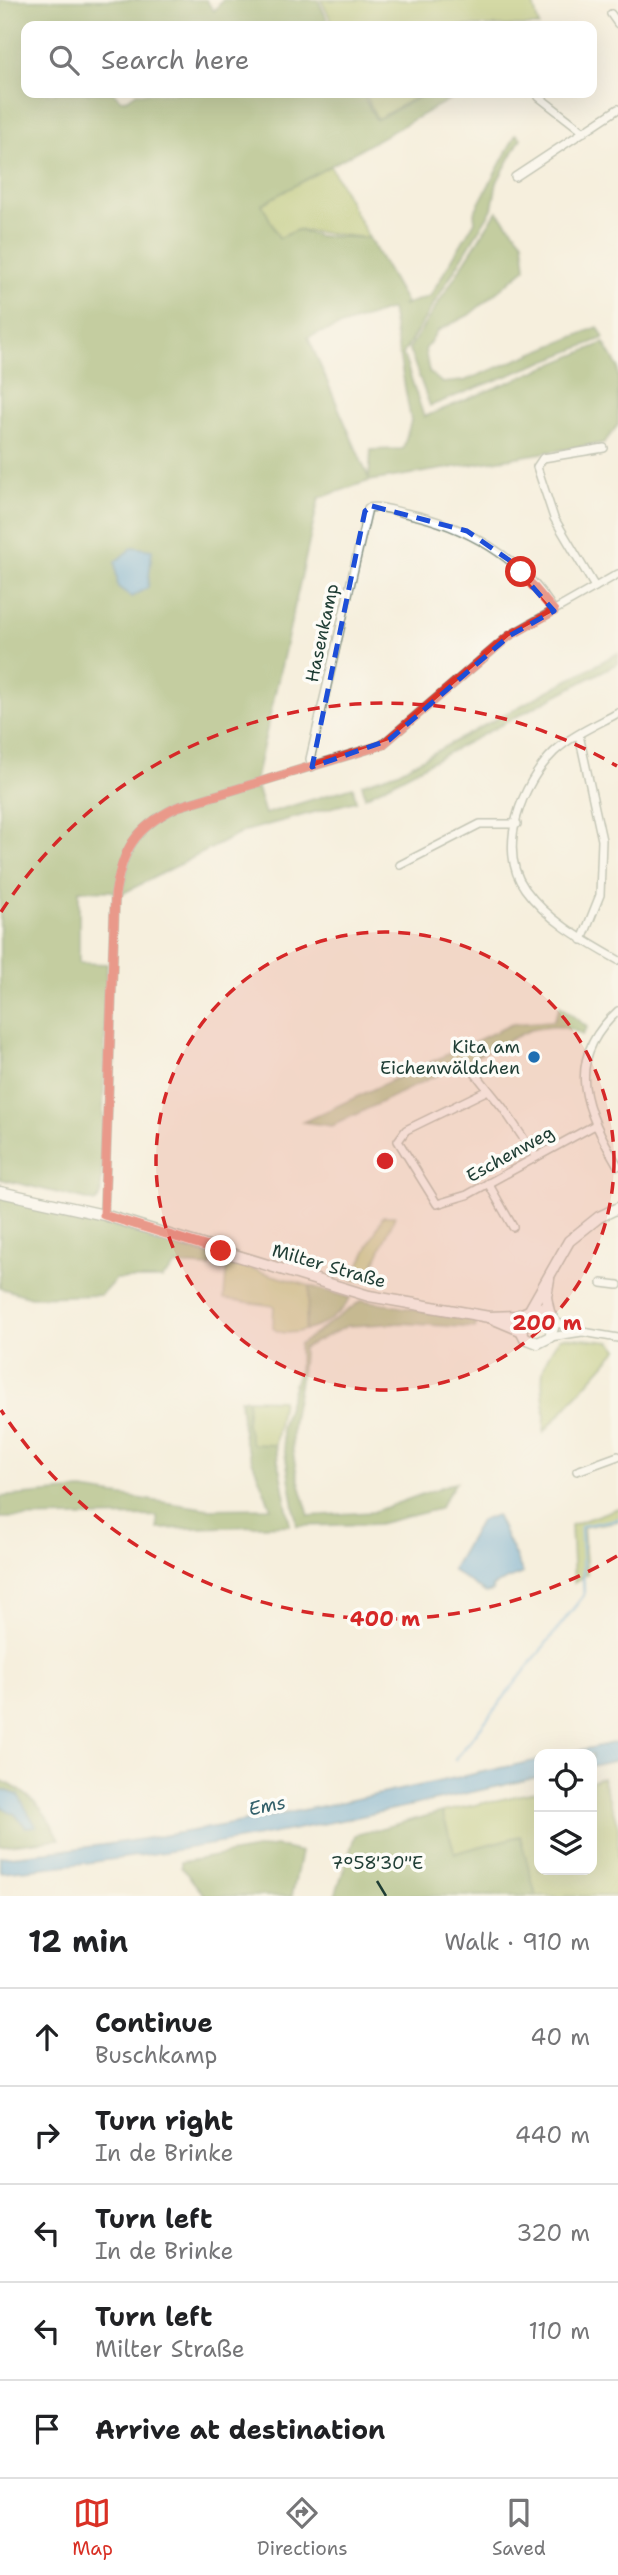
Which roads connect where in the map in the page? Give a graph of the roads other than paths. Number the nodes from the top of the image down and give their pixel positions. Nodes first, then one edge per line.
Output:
1 (611, 14) dead end
2 (618, 24) edge
3 (540, 98) edge
4 (618, 109) edge
5 (584, 132) junction
6 (515, 177) dead end
7 (604, 448) dead end
8 (618, 574) edge
9 (595, 587) junction
10 (554, 611) junction
11 (618, 713) edge
12 (579, 735) junction
13 (312, 767) junction
14 (517, 824) junction
15 (400, 865) dead end
16 (583, 940) junction
17 (618, 960) edge
18 (618, 1011) edge
19 (466, 1062) dead end
20 (488, 1090) junction
21 (595, 1125) junction
22 (614, 1151) edge
23 (536, 1157) junction
24 (618, 1166) edge
25 (488, 1183) junction
26 (0, 1192) edge
27 (618, 1208) edge
28 (104, 1215) junction
29 (513, 1227) dead end
30 (548, 1275) junction
31 (602, 1283) dead end
32 (618, 1286) edge
33 (527, 1311) junction
34 (489, 1317) junction
35 (552, 1317) junction
36 (520, 1330) junction
37 (583, 1332) junction
38 (550, 1337) junction
39 (618, 1338) edge
40 (618, 1456) edge
41 (577, 1471) dead end

1 - 2 street
3 - 5 street
4 - 5 street
5 - 6 street
7 - 9 street
8 - 9 street
9 - 10 street
10 - 13 street
10 - 13 street, Hasenkamp
11 - 12 street
12 - 14 street
12 - 16 street
13 - 28 street
14 - 15 street
14 - 16 street
16 - 17 street
18 - 21 street
19 - 20 street
20 - 23 street
20 - 25 street, Eschenweg
21 - 22 street
21 - 23 street, Eschenweg
22 - 24 street
23 - 25 street, Eschenweg
25 - 29 street
26 - 28 main road, Milter Straße
27 - 30 main road
28 - 34 main road, Milter Straße
30 - 33 main road
30 - 35 main road
31 - 32 street
33 - 34 main road, Milter Straße
33 - 35 main road
33 - 36 main road
34 - 36 main road, Milter Straße
35 - 37 street
35 - 38 main road
36 - 38 main road
37 - 38 street
37 - 39 street
40 - 41 street

